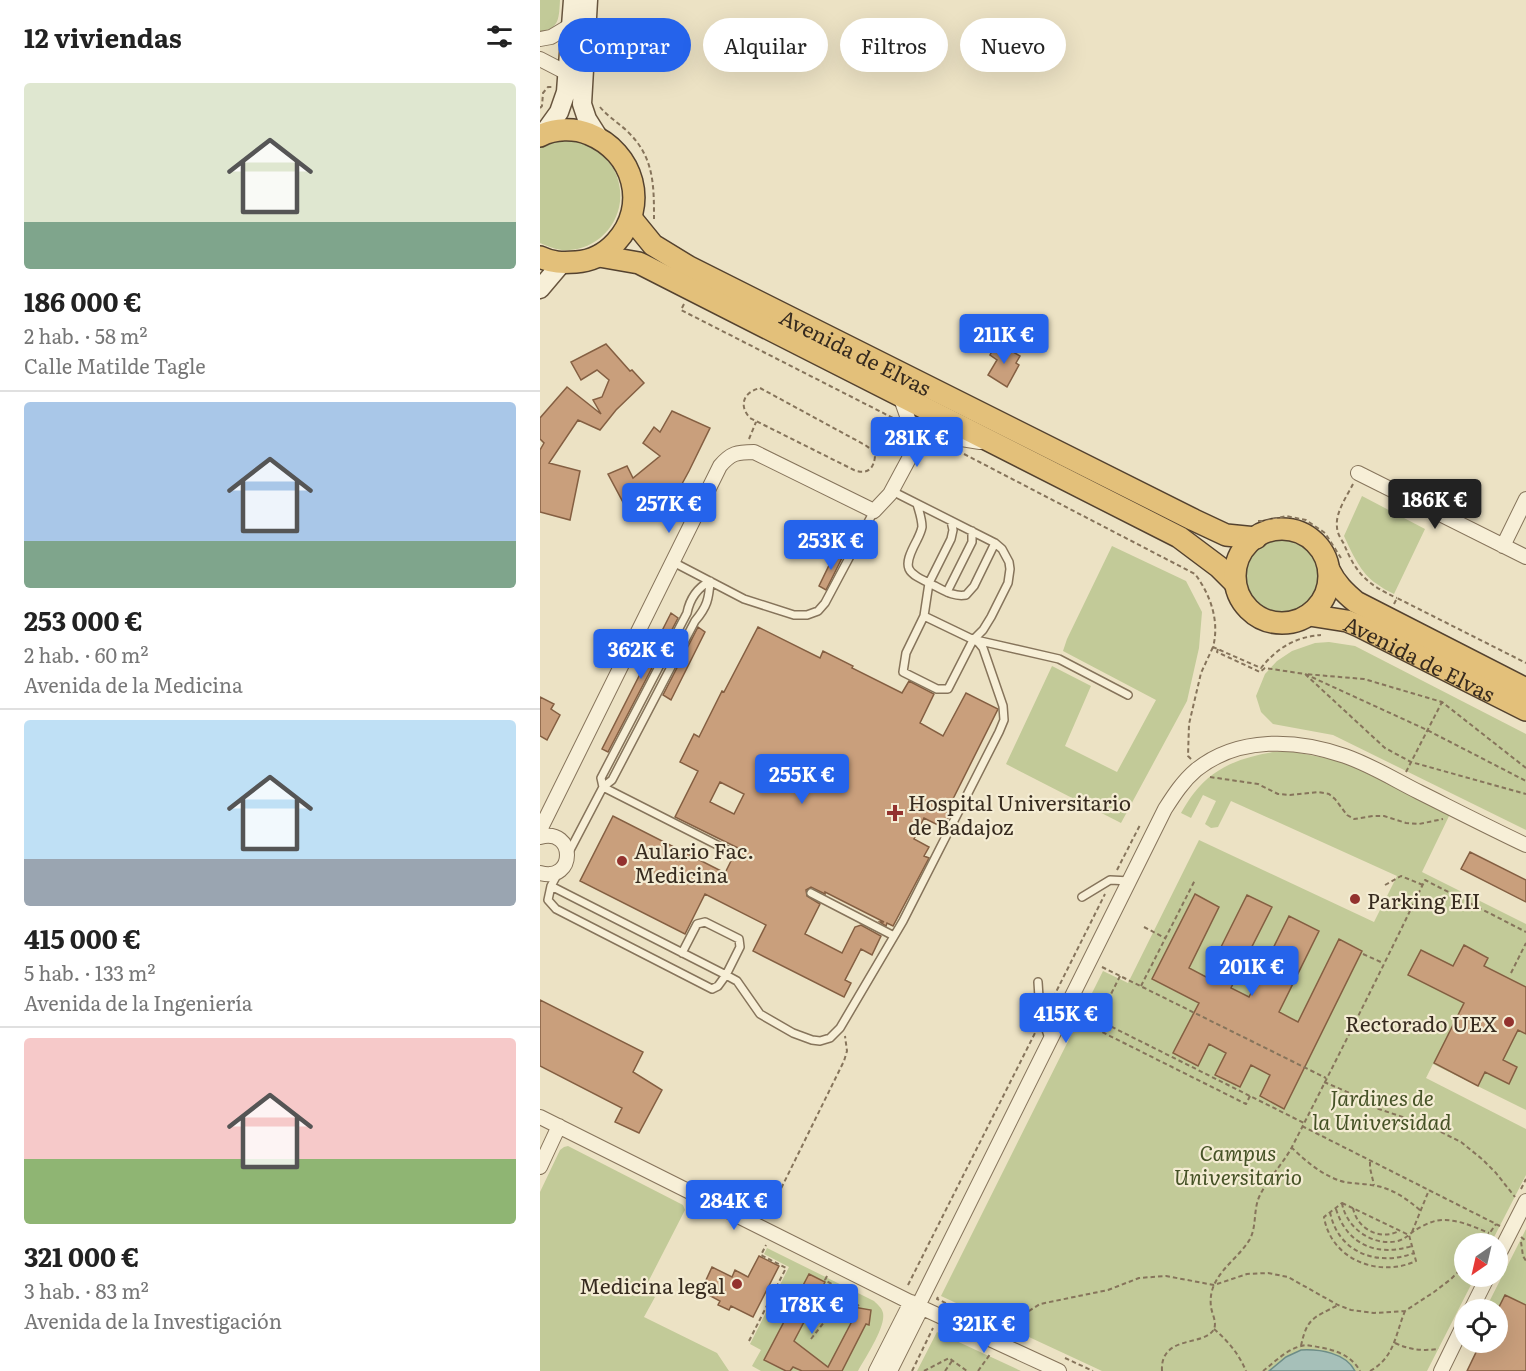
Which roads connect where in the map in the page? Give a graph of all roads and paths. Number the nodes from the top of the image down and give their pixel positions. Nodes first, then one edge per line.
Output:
1 (573, 0) edge
2 (588, 0) edge
3 (572, 18) edge
4 (558, 33) edge
5 (540, 39) edge
6 (540, 59) edge
7 (564, 72) edge
8 (562, 82) junction
9 (540, 108) edge
10 (542, 135) edge
11 (599, 138) junction
12 (631, 218) junction
13 (599, 256) junction
14 (540, 257) edge
15 (562, 263) junction
16 (540, 290) edge
17 (691, 290) junction
18 (900, 396) junction
19 (756, 422) junction
20 (911, 427) junction
21 (998, 445) junction
22 (747, 452) junction
23 (912, 453) junction
24 (965, 454) dead end
25 (1358, 473) joint
26 (892, 491) junction
27 (1526, 499) edge
28 (917, 504) junction
29 (874, 510) junction
30 (951, 521) junction
31 (1255, 529) junction
32 (972, 531) junction
33 (995, 543) junction
34 (1503, 546) junction
35 (1526, 557) edge
36 (673, 562) junction
37 (1337, 567) junction
38 (710, 581) junction
39 (929, 583) junction
40 (1235, 583) junction
41 (947, 592) junction
42 (1397, 598) junction
43 (1393, 606) dead end
44 (1309, 615) junction
45 (924, 616) junction
46 (1321, 635) dead end
47 (973, 640) junction
48 (1213, 647) junction
49 (1218, 649) junction
50 (1526, 663) edge
51 (1305, 674) junction
52 (1526, 688) edge
53 (1128, 695) dead end
54 (1442, 702) junction
55 (1526, 710) edge
56 (1427, 730) junction
57 (1411, 762) junction
58 (1526, 768) edge
59 (1197, 769) junction
60 (1526, 781) edge
61 (1401, 783) junction
62 (603, 787) junction
63 (1526, 794) edge
64 (1444, 819) dead end
65 (1140, 825) dead end
66 (540, 830) edge
67 (540, 837) edge
68 (1526, 845) edge
69 (731, 852) dead end
70 (568, 855) junction
71 (559, 871) junction
72 (540, 873) edge
73 (1113, 880) junction
74 (1195, 880) dead end
75 (1130, 881) junction
76 (1386, 885) dead end
77 (1423, 885) junction
78 (551, 886) junction
79 (811, 893) dead end
80 (1082, 897) dead end
81 (1144, 927) dead end
82 (1526, 932) edge
83 (894, 936) junction
84 (1165, 938) junction
85 (1526, 943) edge
86 (682, 953) junction
87 (1364, 954) dead end
88 (1383, 963) junction
89 (1102, 967) dead end
90 (1511, 973) dead end
91 (726, 975) junction
92 (1120, 976) junction
93 (1038, 982) dead end
94 (1141, 986) junction
95 (850, 1011) junction
96 (1042, 1019) junction
97 (1098, 1020) junction
98 (1050, 1041) junction
99 (1326, 1078) junction
100 (1324, 1082) junction
101 (1250, 1096) junction
102 (540, 1117) edge
103 (1303, 1125) junction
104 (559, 1126) junction
105 (1291, 1147) junction
106 (1370, 1161) junction
107 (540, 1167) edge
108 (1374, 1185) junction
109 (1429, 1190) junction
110 (1525, 1202) edge
111 (1342, 1203) junction
112 (1336, 1208) junction
113 (1353, 1208) junction
114 (1420, 1211) junction
115 (1330, 1212) junction
116 (768, 1217) dead end
117 (1496, 1224) junction
118 (1399, 1231) junction
119 (1511, 1231) junction
120 (1412, 1232) junction
121 (772, 1233) junction
122 (1489, 1233) joint
123 (1409, 1235) junction
124 (1508, 1237) edge
125 (1526, 1241) edge
126 (1412, 1246) junction
127 (1414, 1253) junction
128 (1526, 1261) edge
129 (833, 1263) junction
130 (1454, 1276) edge
131 (1214, 1285) junction
132 (907, 1287) dead end
133 (846, 1295) junction
134 (937, 1299) dead end
135 (917, 1305) junction
136 (1338, 1305) junction
137 (859, 1306) dead end
138 (1405, 1311) junction
139 (933, 1328) dead end
140 (1214, 1329) junction
141 (1008, 1332) junction
142 (1018, 1336) dead end
143 (811, 1339) dead end
144 (749, 1341) dead end
145 (999, 1343) junction
146 (1395, 1343) junction
147 (1454, 1344) edge
148 (1301, 1346) junction
149 (1452, 1348) junction
150 (1061, 1356) dead end
151 (952, 1361) junction
152 (876, 1371) edge
153 (890, 1371) edge
154 (912, 1371) edge
155 (924, 1371) edge
156 (945, 1371) edge
157 (967, 1371) edge
158 (978, 1371) edge
159 (1059, 1371) edge
160 (1093, 1371) edge
161 (1162, 1371) edge
162 (1246, 1371) edge
163 (1263, 1371) edge
164 (1360, 1371) edge
165 (1370, 1371) edge
166 (1441, 1371) edge

1 - 3 main road
2 - 11 main road
4 - 5 street
6 - 8 street
7 - 8 main road
8 - 9 path
8 - 10 main road
10 - 11 highway
11 - 12 highway
12 - 13 highway
12 - 31 highway, Avenida de Elvas
13 - 15 highway
13 - 17 highway, Avenida de Elvas
14 - 15 highway
15 - 16 main road
17 - 18 highway, Avenida de Elvas
17 - 20 path
18 - 20 street, Avenida de Elvas
18 - 21 highway, Avenida de Elvas
19 - 19 path
19 - 22 path
20 - 23 street, Avenida de Elvas
21 - 23 street, Avenida de Elvas
21 - 40 highway, Avenida de Elvas
22 - 29 street
22 - 36 street
23 - 26 street
24 - 48 path
25 - 34 street
25 - 42 path
26 - 28 lane
26 - 29 street
27 - 34 street
28 - 30 lane
28 - 39 lane
29 - 38 lane
30 - 32 lane
30 - 39 lane
31 - 37 highway
31 - 37 path
31 - 40 highway
32 - 33 lane
32 - 41 lane
33 - 41 lane
33 - 47 lane
34 - 35 street
36 - 38 lane
36 - 66 street
37 - 44 highway
37 - 52 highway, Avenida de Elvas
38 - 62 lane
38 - 62 lane
39 - 41 lane
39 - 45 lane
40 - 44 highway
42 - 43 path
42 - 50 path
44 - 55 highway, Avenida de Elvas
45 - 47 lane
45 - 47 lane
46 - 49 path
47 - 53 lane
47 - 83 lane
48 - 49 path
48 - 59 path
49 - 51 path
51 - 54 path
51 - 56 path
51 - 57 path
54 - 56 path
54 - 58 path
56 - 57 path
56 - 60 path
57 - 61 path
57 - 63 path
59 - 61 street
59 - 64 path
59 - 75 street
61 - 68 street
62 - 69 lane
62 - 70 lane
65 - 73 path
67 - 70 street
70 - 71 street
71 - 72 street
71 - 78 lane
73 - 75 lane
73 - 80 lane
73 - 96 path
74 - 84 path
75 - 98 street
76 - 77 path
77 - 82 path
77 - 88 path
78 - 86 lane
78 - 91 lane
79 - 83 lane
81 - 84 path
83 - 95 lane
84 - 94 path
85 - 90 path
86 - 91 lane
86 - 91 lane
87 - 88 path
88 - 99 path
89 - 92 path
91 - 95 lane
92 - 94 path
92 - 97 path
93 - 96 lane
94 - 99 path
95 - 116 path
96 - 98 lane
96 - 132 path
97 - 101 path
97 - 101 path
98 - 135 street
99 - 100 path
100 - 103 path
100 - 110 path
101 - 103 path
102 - 104 street
103 - 105 path
103 - 106 path
104 - 107 street
104 - 121 street
105 - 108 path
105 - 131 path
106 - 108 path
106 - 109 path
108 - 114 path
109 - 114 path
109 - 117 path
110 - 119 street
111 - 112 path
111 - 113 path
111 - 123 path
112 - 115 path
112 - 126 path
113 - 118 path
113 - 118 path
114 - 120 path
115 - 127 path
115 - 127 path
117 - 119 path
117 - 122 path
118 - 123 path
119 - 124 street
120 - 122 path
120 - 123 path
121 - 129 street
121 - 144 path
123 - 126 path
125 - 128 path
126 - 127 path
129 - 133 path
129 - 135 street
130 - 138 path
131 - 136 path
131 - 140 path
131 - 141 path
133 - 137 path
133 - 143 path
134 - 141 path
135 - 145 street
135 - 152 street
135 - 153 street
136 - 138 path
136 - 148 path
138 - 146 path
139 - 154 path
140 - 161 path
140 - 162 path
141 - 142 path
141 - 145 path
145 - 158 path
145 - 159 street
146 - 149 path
146 - 165 path
147 - 149 street
148 - 163 path
148 - 164 path
149 - 166 street
150 - 160 path
151 - 155 path
151 - 156 path
151 - 157 path

